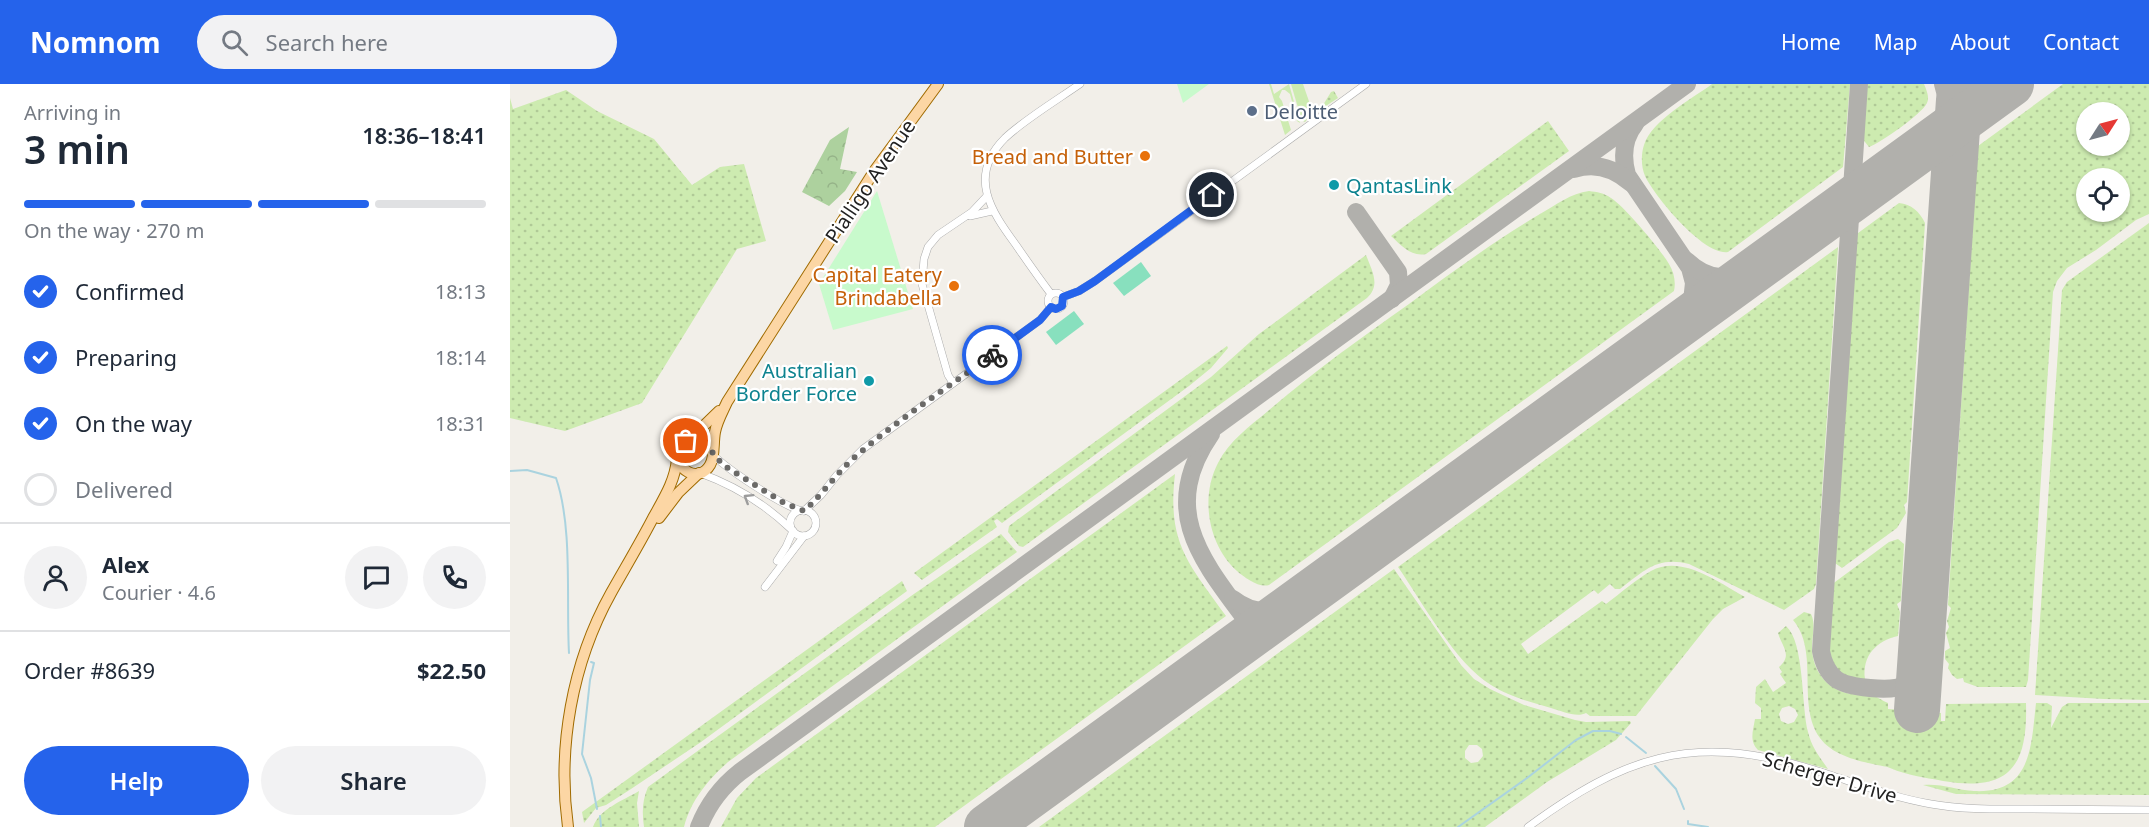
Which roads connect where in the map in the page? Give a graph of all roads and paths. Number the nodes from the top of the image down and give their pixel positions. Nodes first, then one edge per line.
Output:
1 (938, 84) edge
2 (1080, 84) edge
3 (1366, 84) edge
4 (987, 196) junction
5 (992, 212) junction
6 (965, 218) junction
7 (1051, 294) junction
8 (1063, 297) junction
9 (1051, 307) junction
10 (953, 384) junction
11 (728, 402) junction
12 (689, 440) junction
13 (712, 453) junction
14 (678, 456) junction
15 (700, 473) junction
16 (821, 495) junction
17 (803, 511) junction
18 (813, 516) junction
19 (792, 530) junction
20 (804, 536) junction
21 (631, 558) junction
22 (777, 561) dead end
23 (765, 587) dead end
24 (2149, 810) edge
25 (568, 827) edge
26 (1528, 827) edge

1 - 11 main road, Pialligo Avenue
2 - 4 street
3 - 8 street
4 - 5 street
4 - 6 street
5 - 6 street
5 - 7 street
6 - 10 street
7 - 8 street
7 - 9 street
8 - 9 street
9 - 10 street
10 - 16 street
11 - 12 main road, Pialligo Avenue
11 - 13 main road, Pialligo Avenue
12 - 13 main road
12 - 14 main road
13 - 15 main road
13 - 17 street
14 - 15 main road
14 - 21 main road
19 -> 15 street
15 - 21 main road
16 - 17 street
16 - 18 street
17 - 18 street
17 - 19 street
18 - 20 street
19 - 20 street
19 - 22 street
20 - 23 street
21 - 25 main road
24 - 26 street, Scherger Drive

